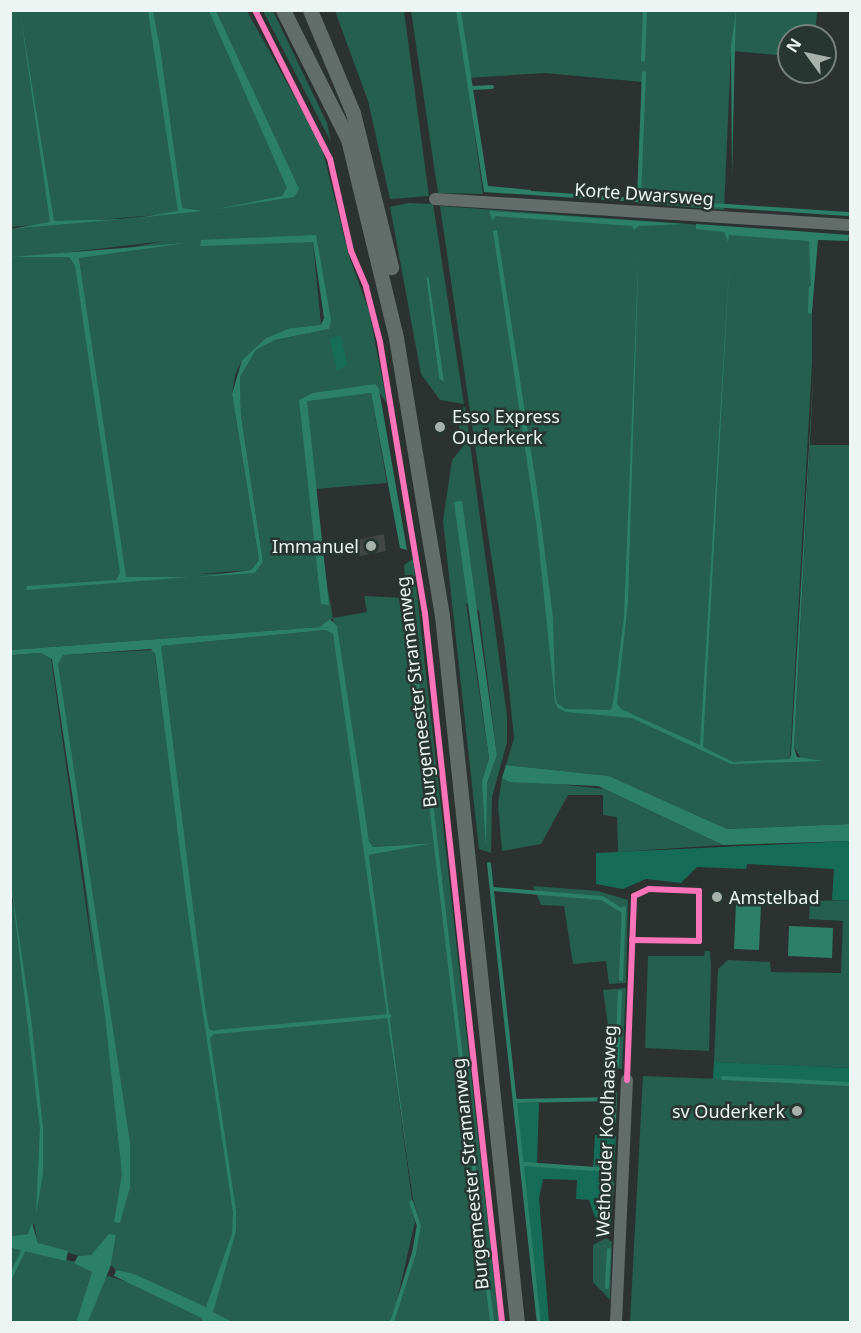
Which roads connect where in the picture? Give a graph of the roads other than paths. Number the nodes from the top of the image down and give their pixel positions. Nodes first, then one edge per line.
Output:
1 (284, 10) edge
2 (309, 10) edge
3 (435, 200) dead end
4 (850, 225) edge
5 (442, 616) junction
6 (627, 1080) dead end
7 (517, 1323) edge
8 (616, 1323) edge

1 - 5 main road, Burgemeester Stramanweg
2 - 5 main road, Burgemeester Stramanweg
3 - 4 street, Korte Dwarsweg
5 - 7 main road, Burgemeester Stramanweg
6 - 8 street, Wethouder Koolhaasweg

